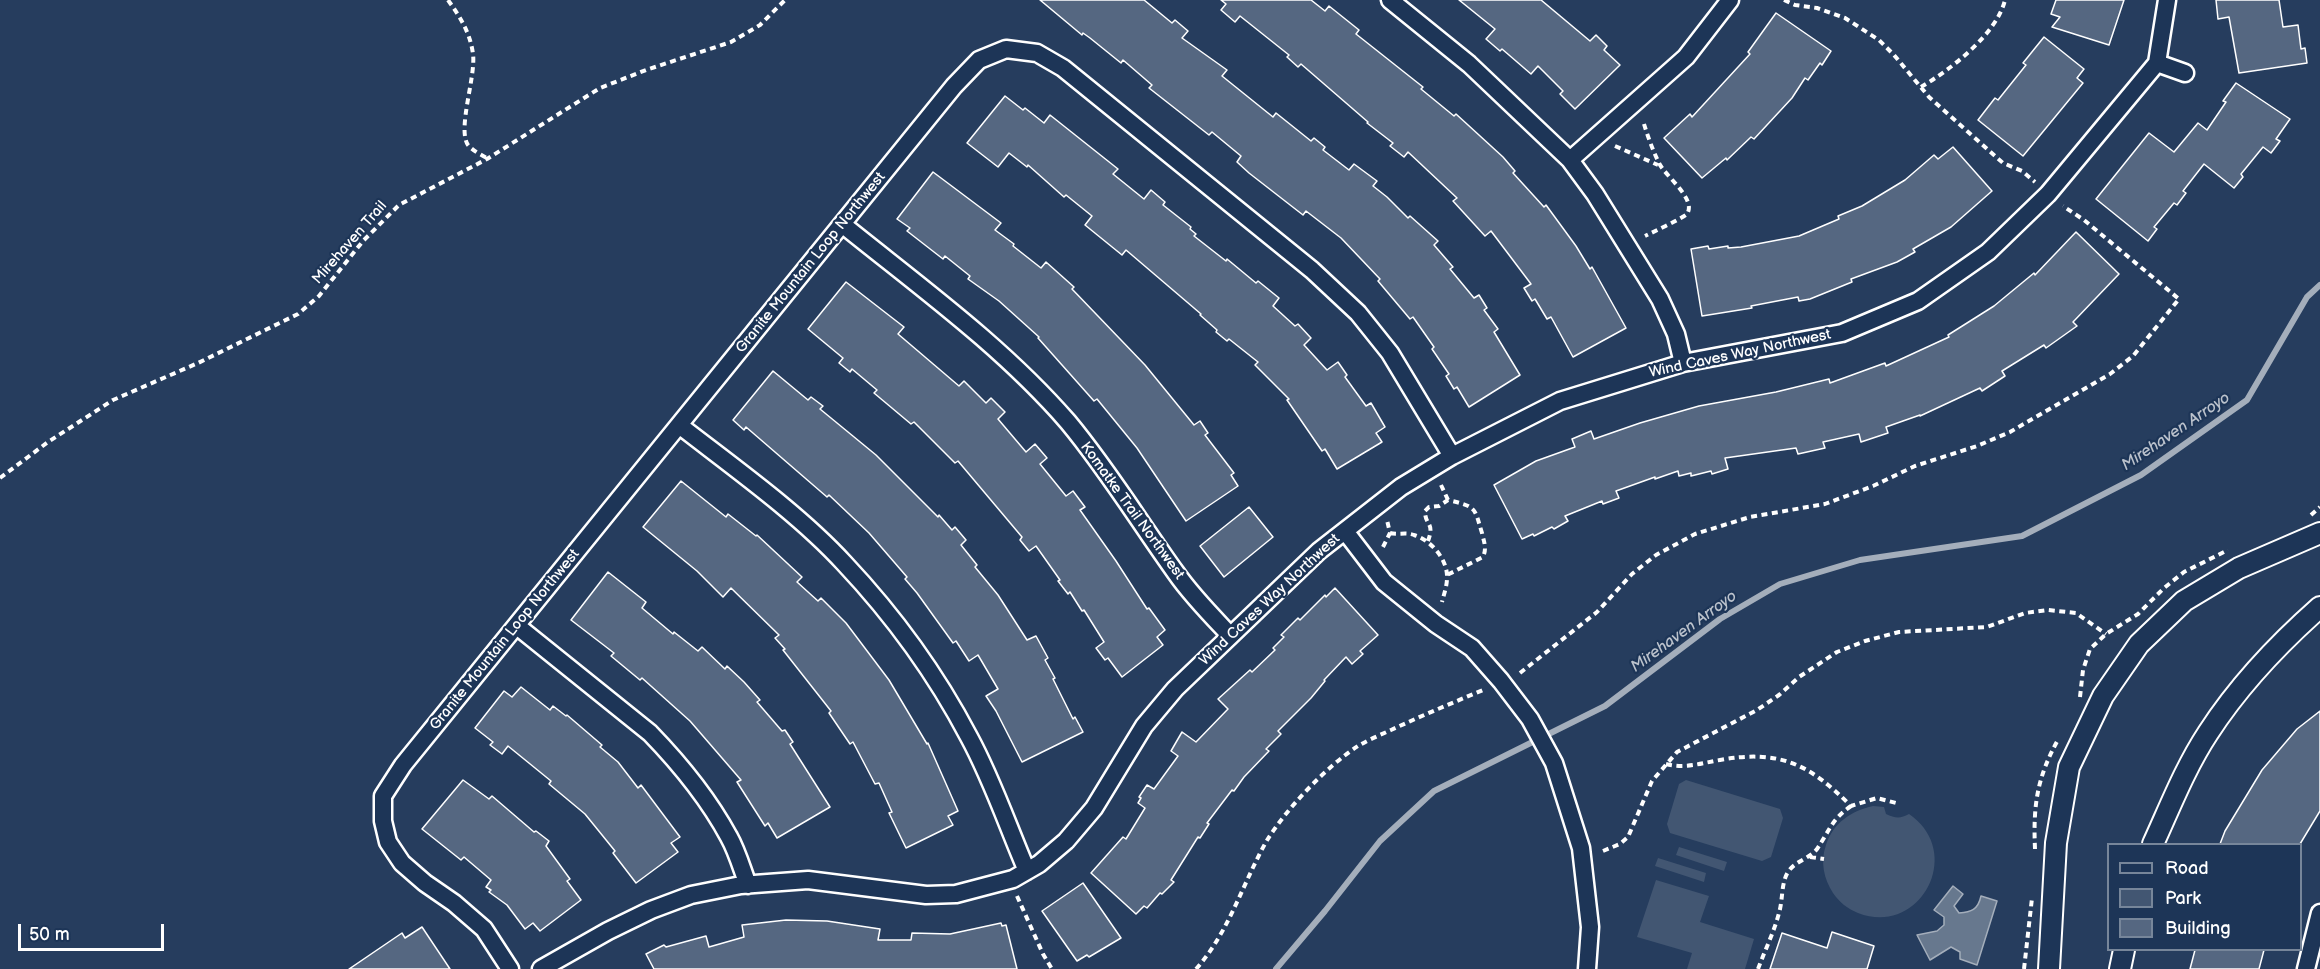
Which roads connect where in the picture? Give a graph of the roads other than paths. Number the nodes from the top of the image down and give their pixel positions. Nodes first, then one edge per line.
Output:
1 (1390, 0) edge
2 (1730, 0) edge
3 (2167, 0) edge
4 (2157, 63) junction
5 (2185, 73) dead end
6 (1570, 160) junction
7 (842, 224) junction
8 (1683, 363) junction
9 (679, 425) junction
10 (1452, 456) junction
11 (1345, 531) junction
12 (2320, 533) edge
13 (2320, 607) edge
14 (517, 626) junction
15 (1230, 635) junction
16 (2153, 843) edge
17 (1027, 871) junction
18 (748, 885) junction
19 (2320, 913) edge
20 (2124, 951) edge
21 (2315, 952) edge
22 (510, 969) edge
23 (541, 969) edge
24 (1587, 969) edge
25 (2049, 969) edge
26 (2120, 969) edge
27 (2306, 969) edge

1 - 6 street
2 - 6 street
3 - 4 street
4 - 5 street
4 - 8 street, Wind Caves Way Northwest
6 - 8 street
7 - 9 street, Granite Mountain Loop Northwest
7 - 10 street, Granite Mountain Loop Northwest
7 - 15 street, Komatke Trail Northwest
8 - 10 street, Wind Caves Way Northwest
9 - 14 street, Granite Mountain Loop Northwest
9 - 17 street
10 - 11 street, Wind Caves Way Northwest
11 - 15 street, Wind Caves Way Northwest
11 - 24 street
12 - 25 street
13 - 16 street
14 - 18 street
14 - 22 street, Granite Mountain Loop Northwest
15 - 17 street, Wind Caves Way Northwest
17 - 18 street, Wind Caves Way Northwest
18 - 23 street, Wind Caves Way Northwest
19 - 21 street
20 - 26 street
21 - 27 street

